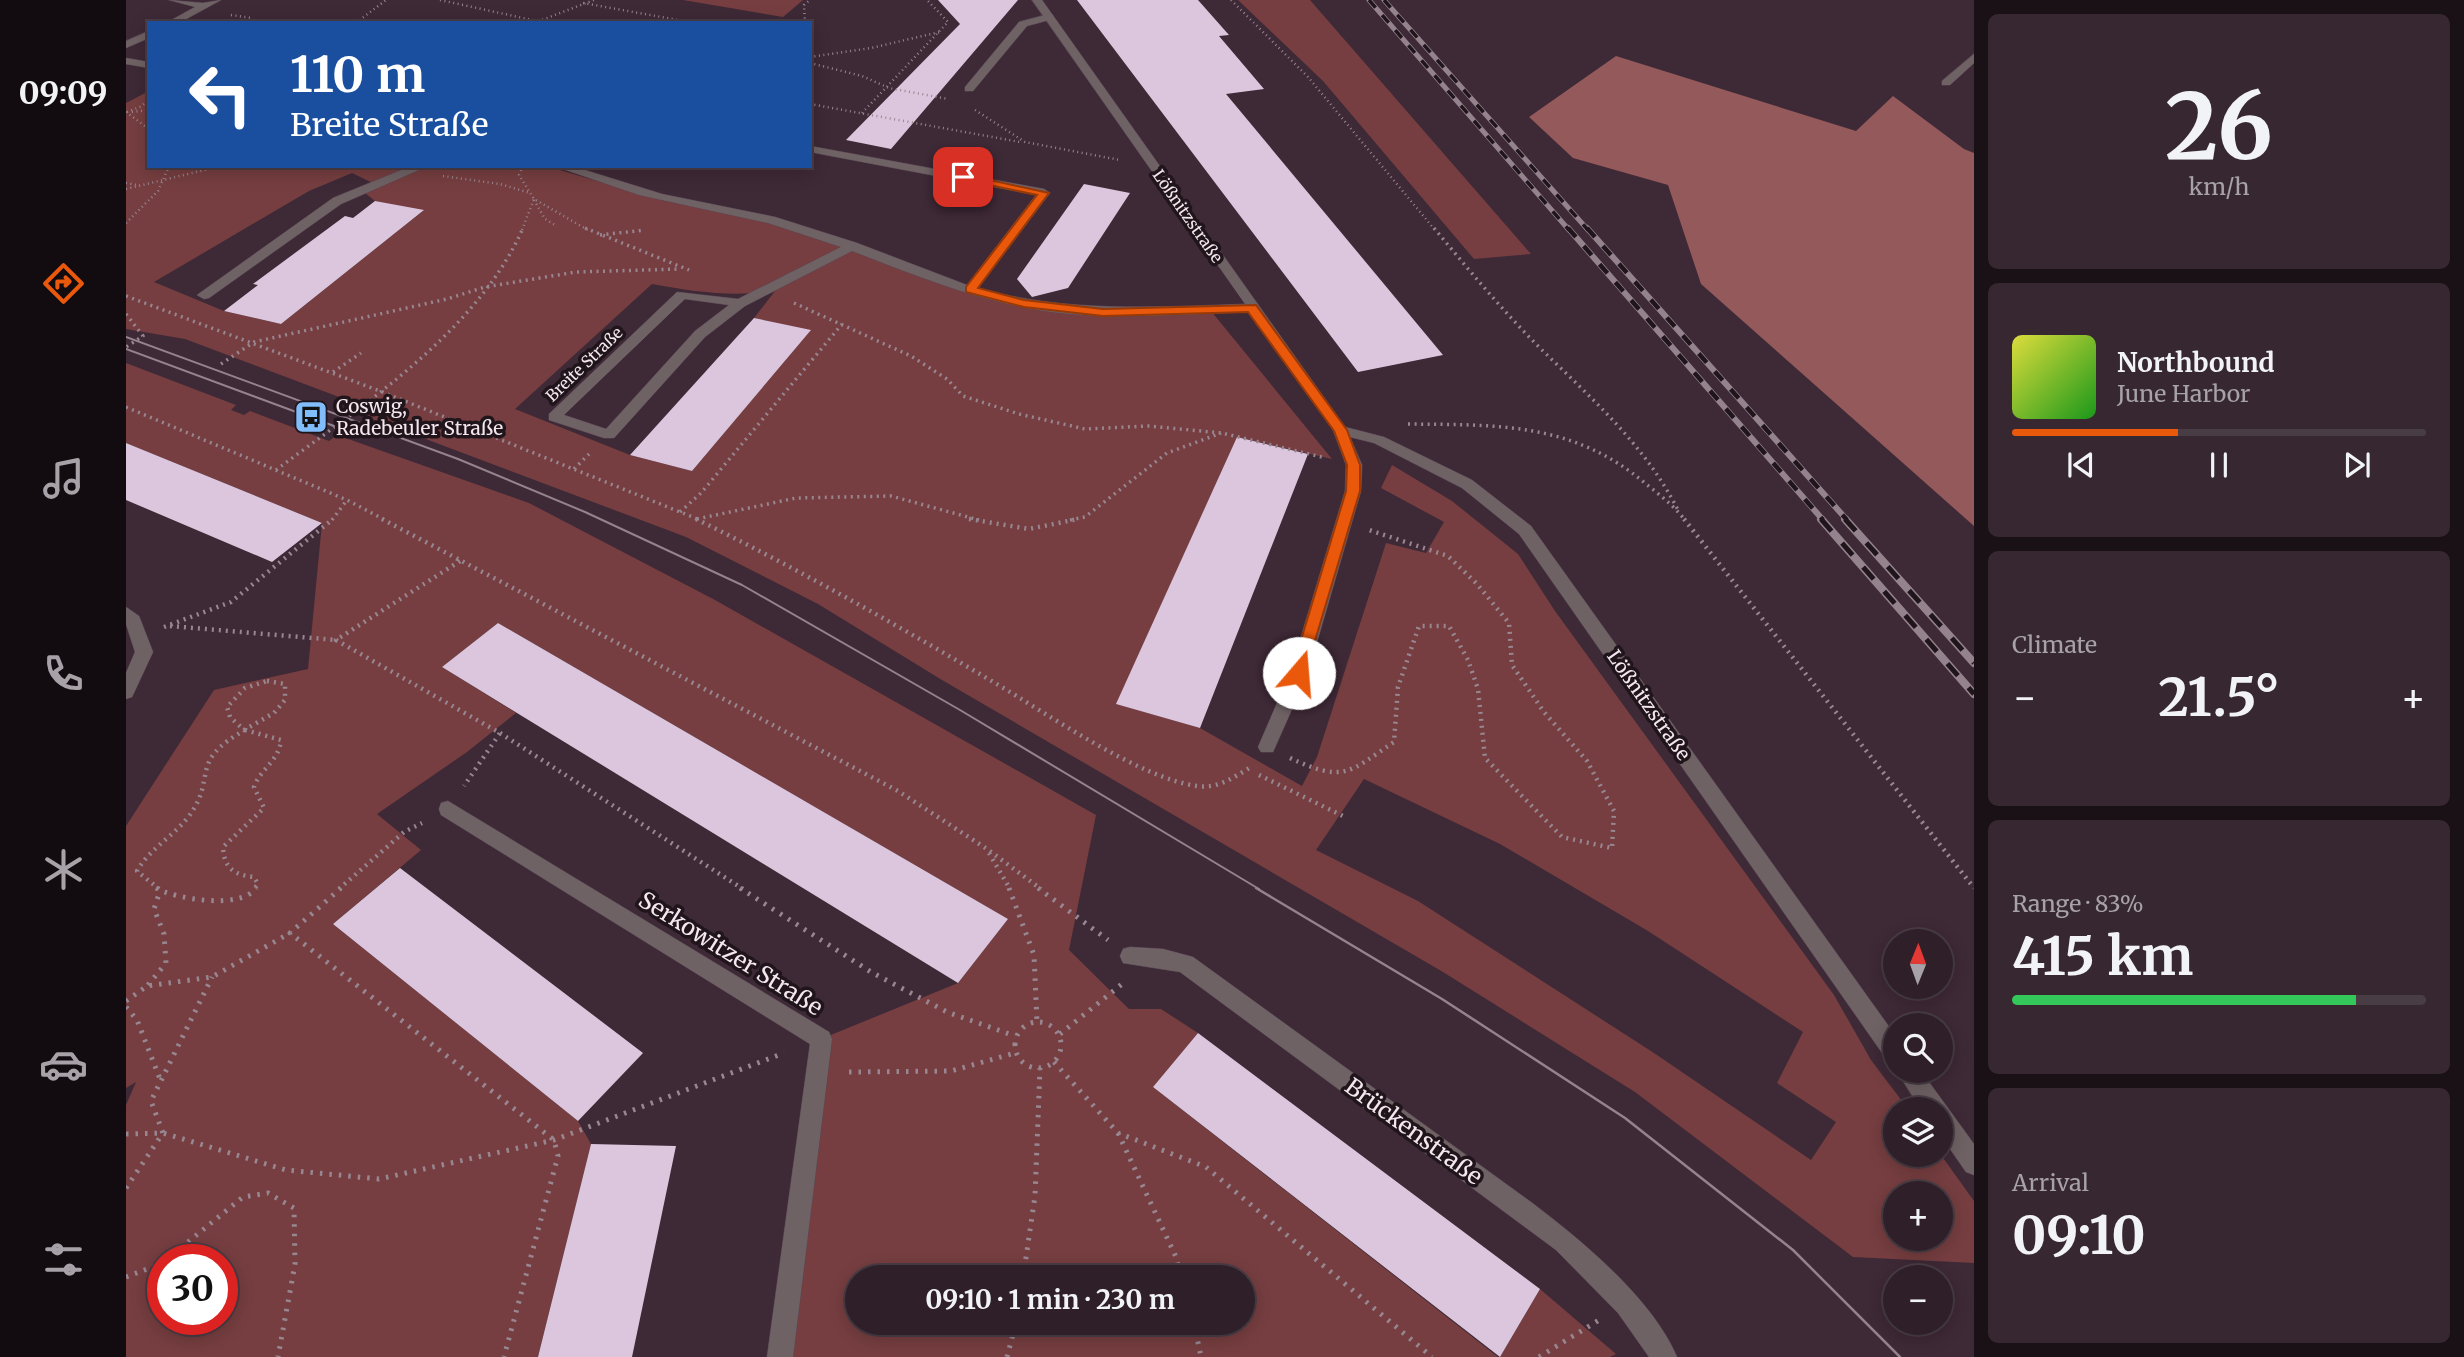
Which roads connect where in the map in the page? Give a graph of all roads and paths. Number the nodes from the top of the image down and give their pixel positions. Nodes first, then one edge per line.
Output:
1 (174, 0) edge
2 (216, 0) edge
3 (386, 0) edge
4 (440, 0) edge
5 (594, 0) edge
6 (810, 0) edge
7 (927, 0) edge
8 (1037, 0) edge
9 (1231, 0) edge
10 (583, 4) junction
11 (205, 6) junction
12 (1049, 17) junction
13 (542, 19) junction
14 (175, 21) edge
15 (358, 21) edge
16 (538, 21) edge
17 (552, 21) edge
18 (683, 21) edge
19 (805, 21) edge
20 (940, 32) junction
21 (147, 35) edge
22 (126, 45) edge
23 (812, 57) edge
24 (1974, 57) edge
25 (126, 61) edge
26 (812, 64) edge
27 (147, 65) edge
28 (1946, 83) dead end
29 (890, 88) junction
30 (968, 89) dead end
31 (147, 100) edge
32 (958, 103) dead end
33 (812, 104) edge
34 (967, 106) dead end
35 (147, 110) edge
36 (126, 112) edge
37 (862, 113) junction
38 (147, 128) edge
39 (1024, 142) junction
40 (812, 149) edge
41 (1153, 165) junction
42 (169, 168) edge
43 (214, 168) edge
44 (417, 168) edge
45 (522, 168) edge
46 (566, 168) edge
47 (407, 172) junction
48 (166, 181) junction
49 (126, 183) edge
50 (142, 186) junction
51 (126, 189) edge
52 (531, 193) junction
53 (534, 199) junction
54 (126, 223) edge
55 (555, 225) dead end
56 (645, 230) dead end
57 (599, 235) junction
58 (853, 246) junction
59 (688, 270) junction
60 (698, 273) dead end
61 (485, 287) junction
62 (970, 290) junction
63 (769, 291) junction
64 (204, 295) dead end
65 (126, 296) edge
66 (740, 303) junction
67 (1251, 308) junction
68 (126, 314) edge
69 (842, 324) junction
70 (254, 342) junction
71 (126, 347) edge
72 (361, 354) dead end
73 (221, 364) dead end
74 (332, 372) junction
75 (380, 391) junction
76 (126, 407) edge
77 (1405, 424) dead end
78 (1340, 430) junction
79 (1222, 433) junction
80 (1353, 465) junction
81 (275, 470) junction
82 (347, 499) junction
83 (1678, 511) junction
84 (680, 512) junction
85 (697, 519) junction
86 (1344, 524) junction
87 (460, 561) junction
88 (126, 613) edge
89 (166, 626) junction
90 (139, 636) junction
91 (337, 640) junction
92 (126, 692) edge
93 (244, 730) junction
94 (500, 733) junction
95 (1267, 747) junction
96 (1249, 769) junction
97 (448, 809) junction
98 (1343, 817) dead end
99 (987, 849) junction
100 (1974, 888) edge
101 (160, 891) junction
102 (290, 933) junction
103 (1130, 956) junction
104 (212, 977) junction
105 (147, 986) junction
106 (126, 1001) edge
107 (126, 1007) edge
108 (1037, 1022) junction
109 (1060, 1034) junction
110 (1015, 1036) junction
111 (1883, 1036) edge
112 (821, 1038) junction
113 (1015, 1053) junction
114 (1055, 1062) junction
115 (1040, 1068) junction
116 (816, 1070) junction
117 (160, 1080) junction
118 (163, 1133) junction
119 (1118, 1133) junction
120 (126, 1134) edge
121 (1953, 1134) edge
122 (554, 1140) junction
123 (1974, 1164) edge
124 (126, 1188) edge
125 (185, 1244) edge
126 (1025, 1265) edge
127 (1178, 1265) edge
128 (147, 1268) edge
129 (126, 1277) edge
130 (1592, 1324) dead end
131 (1013, 1335) edge
132 (1196, 1335) edge
133 (278, 1357) edge
134 (504, 1357) edge
135 (779, 1357) edge
136 (1007, 1357) edge
137 (1201, 1357) edge
138 (1432, 1357) edge
139 (1539, 1357) edge
140 (1664, 1357) edge

1 - 11 street
2 - 11 street
3 - 15 path
4 - 13 path
5 - 10 path
6 - 19 path
7 - 20 path
8 - 12 street, Lößnitzstraße
9 - 83 path
10 - 13 path
10 - 18 path
11 - 14 street
12 - 30 street
12 - 41 street, Lößnitzstraße
13 - 16 path
13 - 17 path
20 - 23 path
20 - 29 path
21 - 22 street
24 - 28 street
25 - 27 street
26 - 29 path
29 - 32 path
29 - 37 path
31 - 36 path
33 - 37 path
34 - 39 path
35 - 36 path
36 - 38 path
37 - 39 path
39 - 41 path
40 - 62 street
41 - 67 street, Lößnitzstraße
42 - 48 path
43 - 48 path
44 - 47 street
45 - 52 path
46 - 58 street
47 - 52 path
47 - 64 street
48 - 50 path
48 - 54 path
49 - 50 path
50 - 51 path
52 - 53 path
53 - 55 path
53 - 57 path
53 - 61 path
56 - 57 path
57 - 59 path
58 - 62 street
58 - 63 street, Breite Straße
59 - 60 path
59 - 61 path
61 - 70 path
61 - 75 path
62 - 67 street
63 - 66 street, Breite Straße
63 - 69 path
65 - 70 path
66 - 66 street, Breite Straße
67 - 78 street, Lößnitzstraße
68 - 71 path
69 - 79 path
69 - 84 path
70 - 73 path
70 - 74 path
72 - 74 path
74 - 75 path
75 - 81 path
75 - 84 path
76 - 81 path
77 - 83 path
78 - 80 street, Lößnitzstraße
78 - 111 street, Lößnitzstraße
79 - 80 path
79 - 85 path
80 - 86 street, Lößnitzstraße
81 - 82 path
82 - 87 path
82 - 89 path
83 - 100 path
84 - 85 path
85 - 96 path
86 - 95 street, Lößnitzstraße
86 - 95 path
87 - 91 path
87 - 99 path
88 - 90 street
89 - 90 path
89 - 91 path
90 - 92 street
91 - 94 path
93 - 93 path
93 - 101 path
93 - 101 path
94 - 97 path
94 - 110 path
95 - 96 path
96 - 98 path
97 - 102 path
97 - 112 street, Serkowitzer Straße
99 - 103 path
99 - 108 path
101 - 105 path
102 - 104 path
102 - 122 path
103 - 109 path
103 - 140 street, Brückenstraße
104 - 105 path
104 - 117 path
105 - 106 path
107 - 117 path
108 - 109 path
108 - 110 path
109 - 114 path
110 - 113 path
112 - 116 street, Serkowitzer Straße
112 - 122 path
113 - 115 path
113 - 116 path
114 - 115 path
114 - 119 path
115 - 126 path
116 - 135 street, Serkowitzer Straße
117 - 118 path
118 - 120 path
118 - 122 path
118 - 124 path
119 - 127 path
119 - 138 path
121 - 123 street
122 - 134 path
125 - 133 path
128 - 129 path
130 - 139 path
131 - 136 path
132 - 137 path

